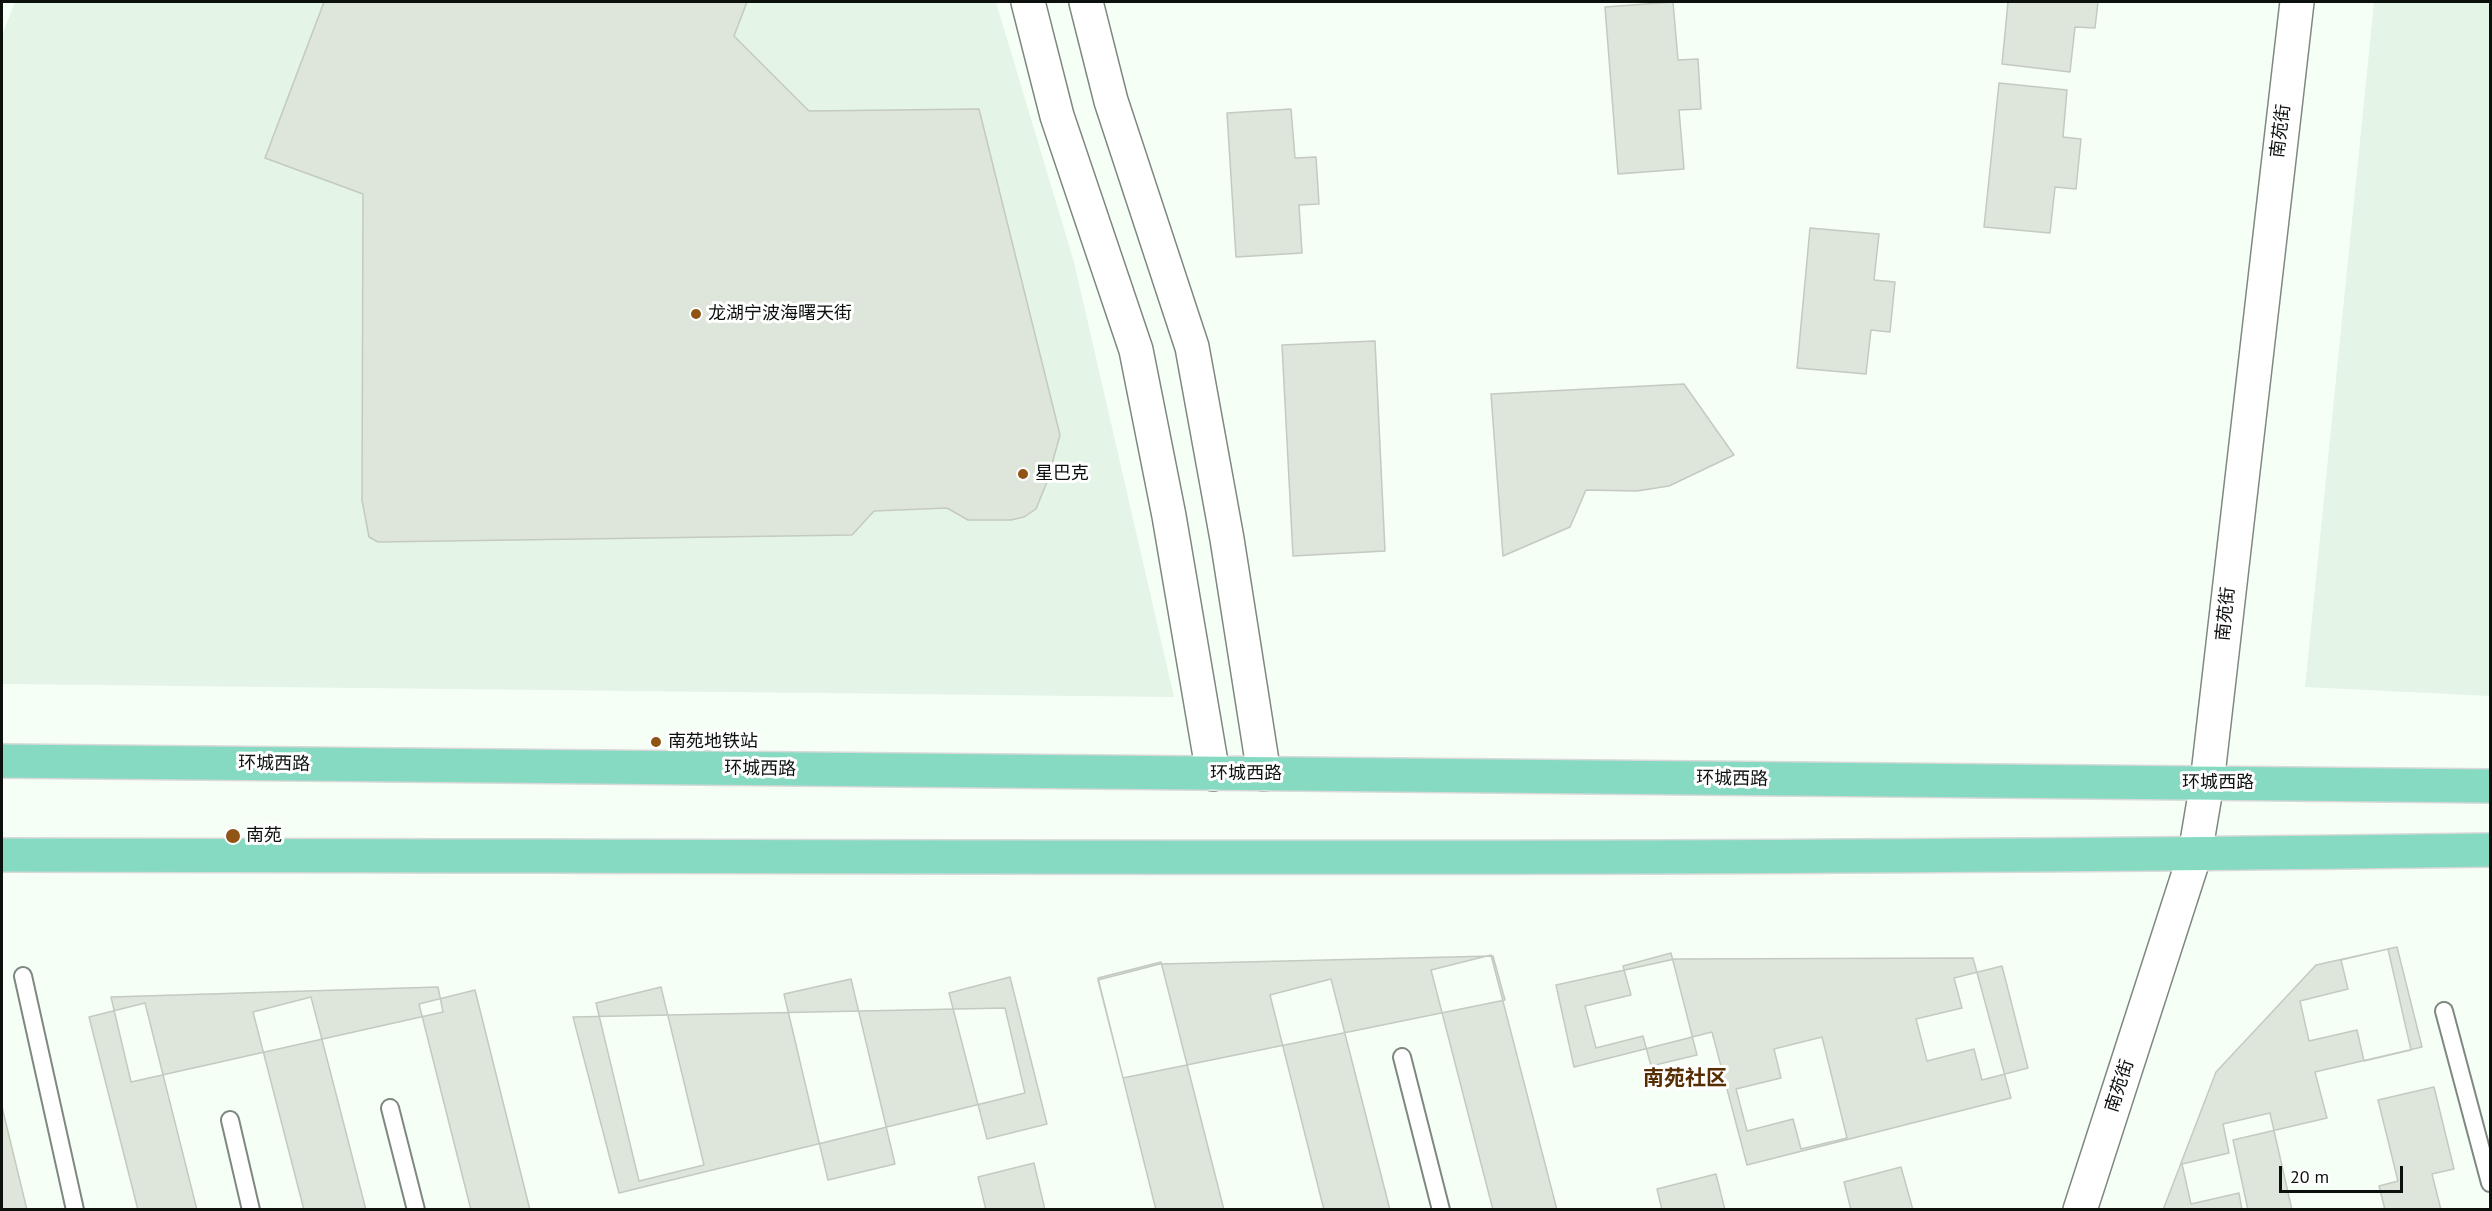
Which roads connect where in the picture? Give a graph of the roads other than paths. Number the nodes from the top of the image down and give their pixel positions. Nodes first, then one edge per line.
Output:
1 (1028, 2) edge
2 (1086, 2) edge
3 (2297, 2) edge
4 (2, 761) edge
5 (1213, 774) junction
6 (1264, 774) junction
7 (2207, 783) junction
8 (2490, 786) edge
9 (2490, 850) edge
10 (2195, 854) junction
11 (2, 855) edge
12 (23, 976) dead end
13 (2444, 1011) dead end
14 (1402, 1057) dead end
15 (390, 1108) dead end
16 (230, 1120) dead end
17 (2490, 1184) edge
18 (75, 1209) edge
19 (251, 1209) edge
20 (416, 1209) edge
21 (1441, 1209) edge
22 (2080, 1209) edge

1 - 5 street
2 - 6 street
3 - 7 street, 南苑街
4 - 5 main road, 环城西路
5 - 6 main road, 环城西路
6 - 7 main road, 环城西路
7 - 8 main road, 环城西路
7 - 10 street, 南苑街
9 - 10 main road
10 - 11 main road
10 - 22 street, 南苑街
12 - 18 lane
13 - 17 lane
14 - 21 lane
15 - 20 lane
16 - 19 lane

